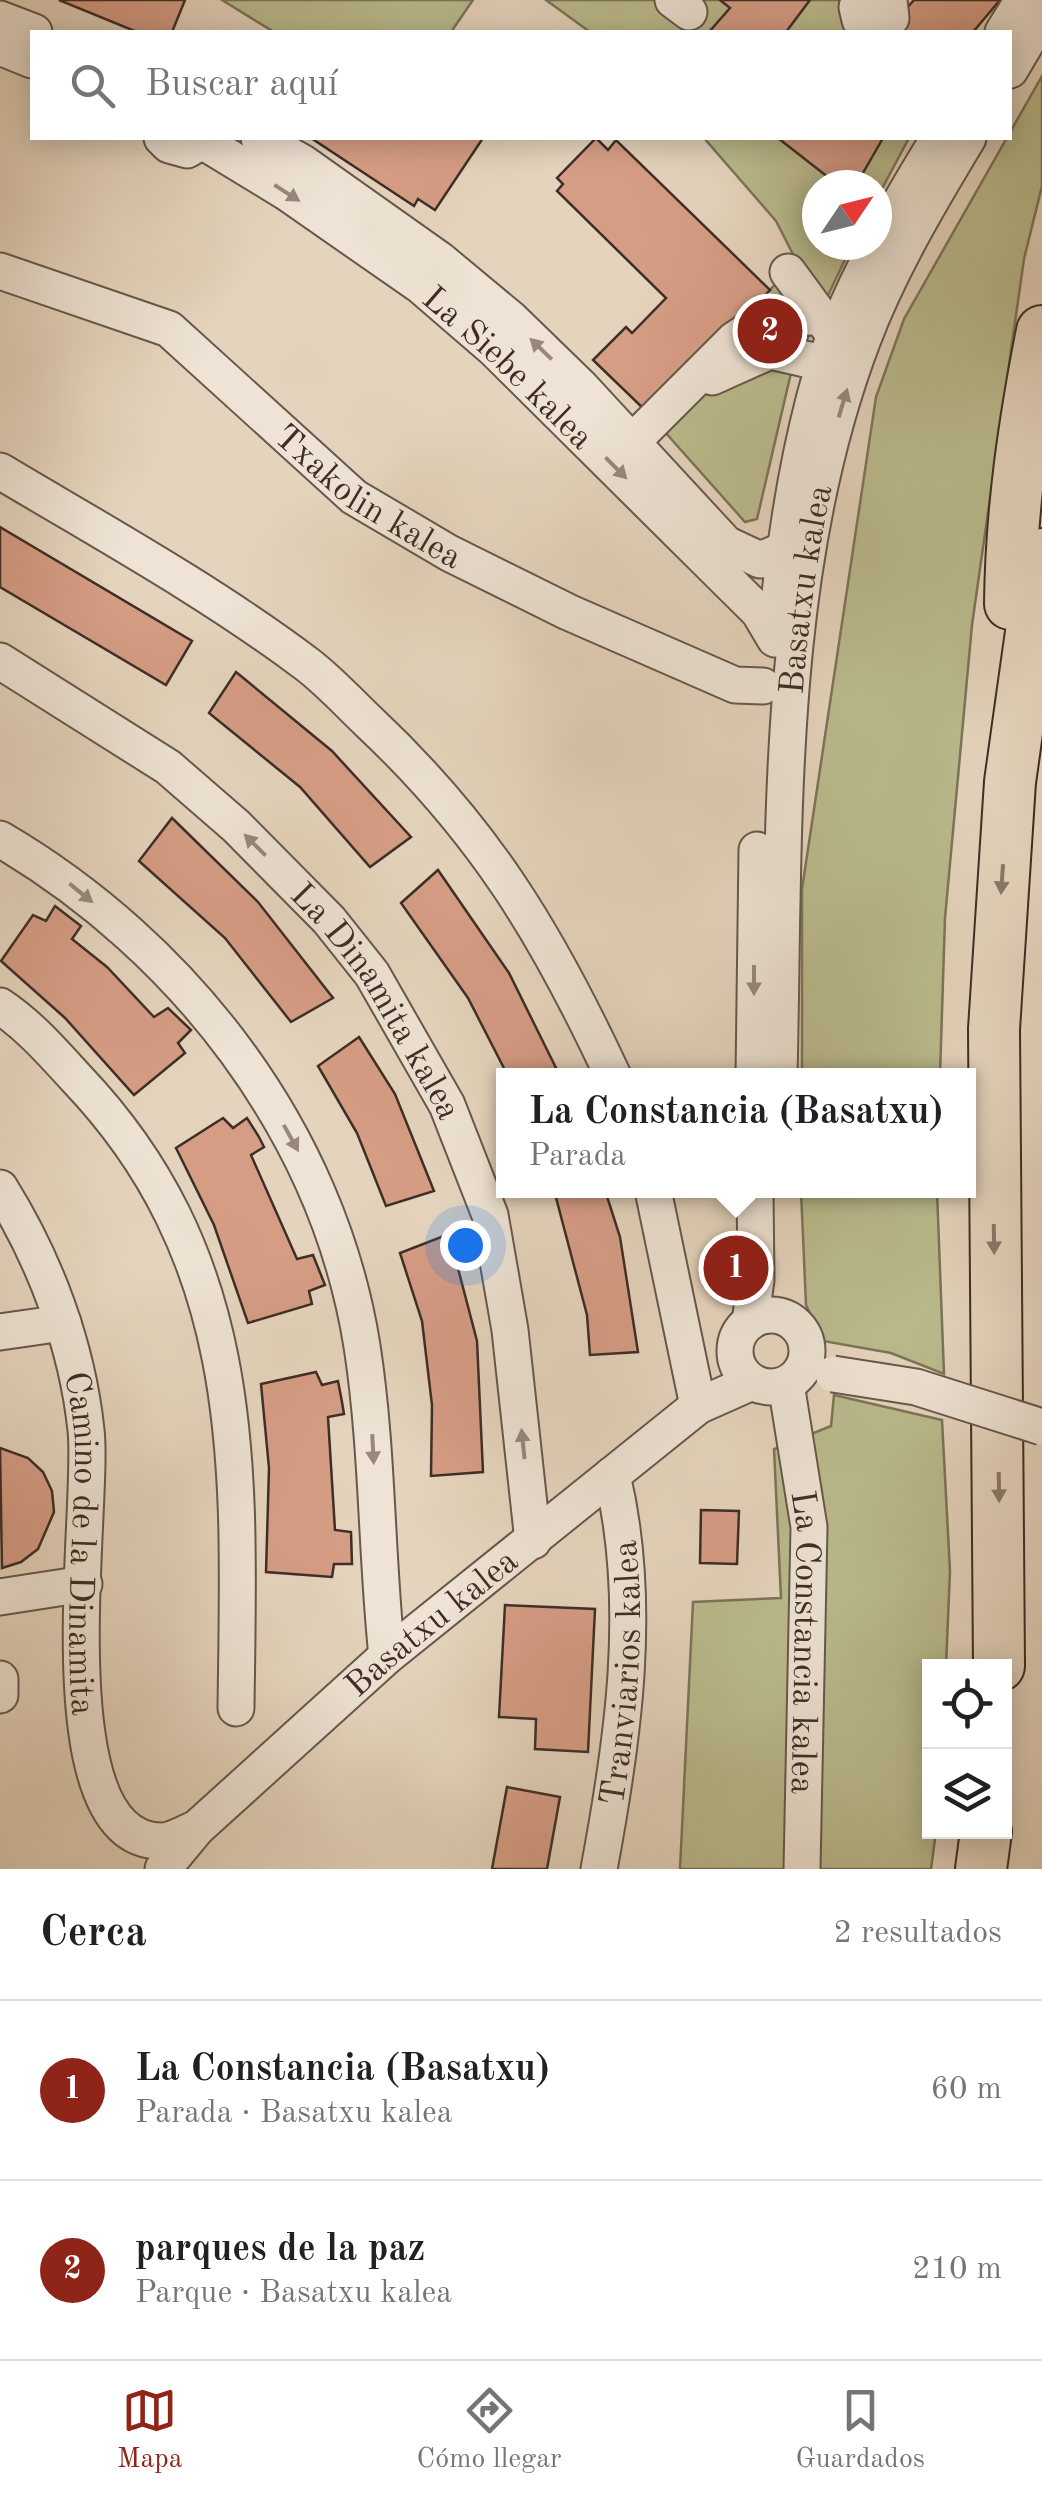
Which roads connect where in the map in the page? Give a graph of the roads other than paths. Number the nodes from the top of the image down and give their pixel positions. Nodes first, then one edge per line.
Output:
1 (861, 0) edge
2 (889, 0) edge
3 (1023, 0) edge
4 (1042, 16) edge
5 (0, 19) edge
6 (30, 30) edge
7 (1004, 30) edge
8 (0, 47) edge
9 (30, 59) edge
10 (1012, 67) edge
11 (165, 140) edge
12 (205, 140) edge
13 (263, 140) edge
14 (938, 140) edge
15 (967, 140) edge
16 (0, 271) edge
17 (788, 272) dead end
18 (1042, 331) edge
19 (825, 336) junction
20 (712, 377) dead end
21 (632, 442) junction
22 (0, 471) edge
23 (1042, 554) edge
24 (772, 555) junction
25 (773, 615) junction
26 (0, 661) edge
27 (763, 686) dead end
28 (1010, 782) junction
29 (0, 839) edge
30 (0, 1006) edge
31 (608, 1068) edge
32 (754, 1068) edge
33 (778, 1068) edge
34 (0, 1188) edge
35 (654, 1198) edge
36 (755, 1198) edge
37 (776, 1198) edge
38 (63, 1322) junction
39 (0, 1332) edge
40 (780, 1364) junction
41 (706, 1401) junction
42 (1042, 1427) edge
43 (612, 1475) junction
44 (534, 1541) junction
45 (84, 1584) junction
46 (0, 1597) edge
47 (387, 1656) junction
48 (999, 1659) edge
49 (0, 1679) edge
50 (0, 1695) edge
51 (236, 1708) dead end
52 (197, 1828) junction
53 (985, 1839) edge
54 (130, 1852) edge
55 (163, 1869) edge
56 (598, 1869) edge
57 (802, 1869) edge
58 (982, 1869) edge

1 - 2 street
3 - 7 street
4 - 10 street
5 - 6 street
8 - 9 street
11 - 12 street
12 -> 25 street, La Siebe kalea
21 -> 13 street, La Siebe kalea
14 - 19 street, Basatxu kalea
25 -> 15 street, Basatxu kalea
16 - 27 street, Txakolin kalea
17 - 19 street
18 - 28 highway
19 - 20 street
19 - 21 street
19 - 24 street, Basatxu kalea
21 - 24 street, La Siebe kalea
22 - 31 street
23 - 28 highway
24 - 25 street, Basatxu kalea
25 -> 32 street, Basatxu kalea
25 - 33 street, Basatxu kalea
44 -> 26 street, La Dinamita kalea
28 -> 48 highway
29 -> 47 street
30 - 51 street
34 - 38 street, Camino de la Dinamita
35 - 41 street
36 - 40 street
37 - 40 street
38 - 39 street
38 - 45 street, Camino de la Dinamita
40 - 41 street, Basatxu kalea
40 - 42 street, bridge
40 - 57 street, La Constancia kalea
41 - 43 street, Basatxu kalea
43 - 44 street, Basatxu kalea
43 - 56 street, Tranviarios kalea
44 - 47 street, Basatxu kalea
45 - 46 street
45 - 54 street, Camino de la Dinamita
47 - 52 street, Basatxu kalea
49 - 50 street
52 - 54 street, Camino de la Dinamita
52 - 55 street, Basatxu kalea
53 - 58 highway

